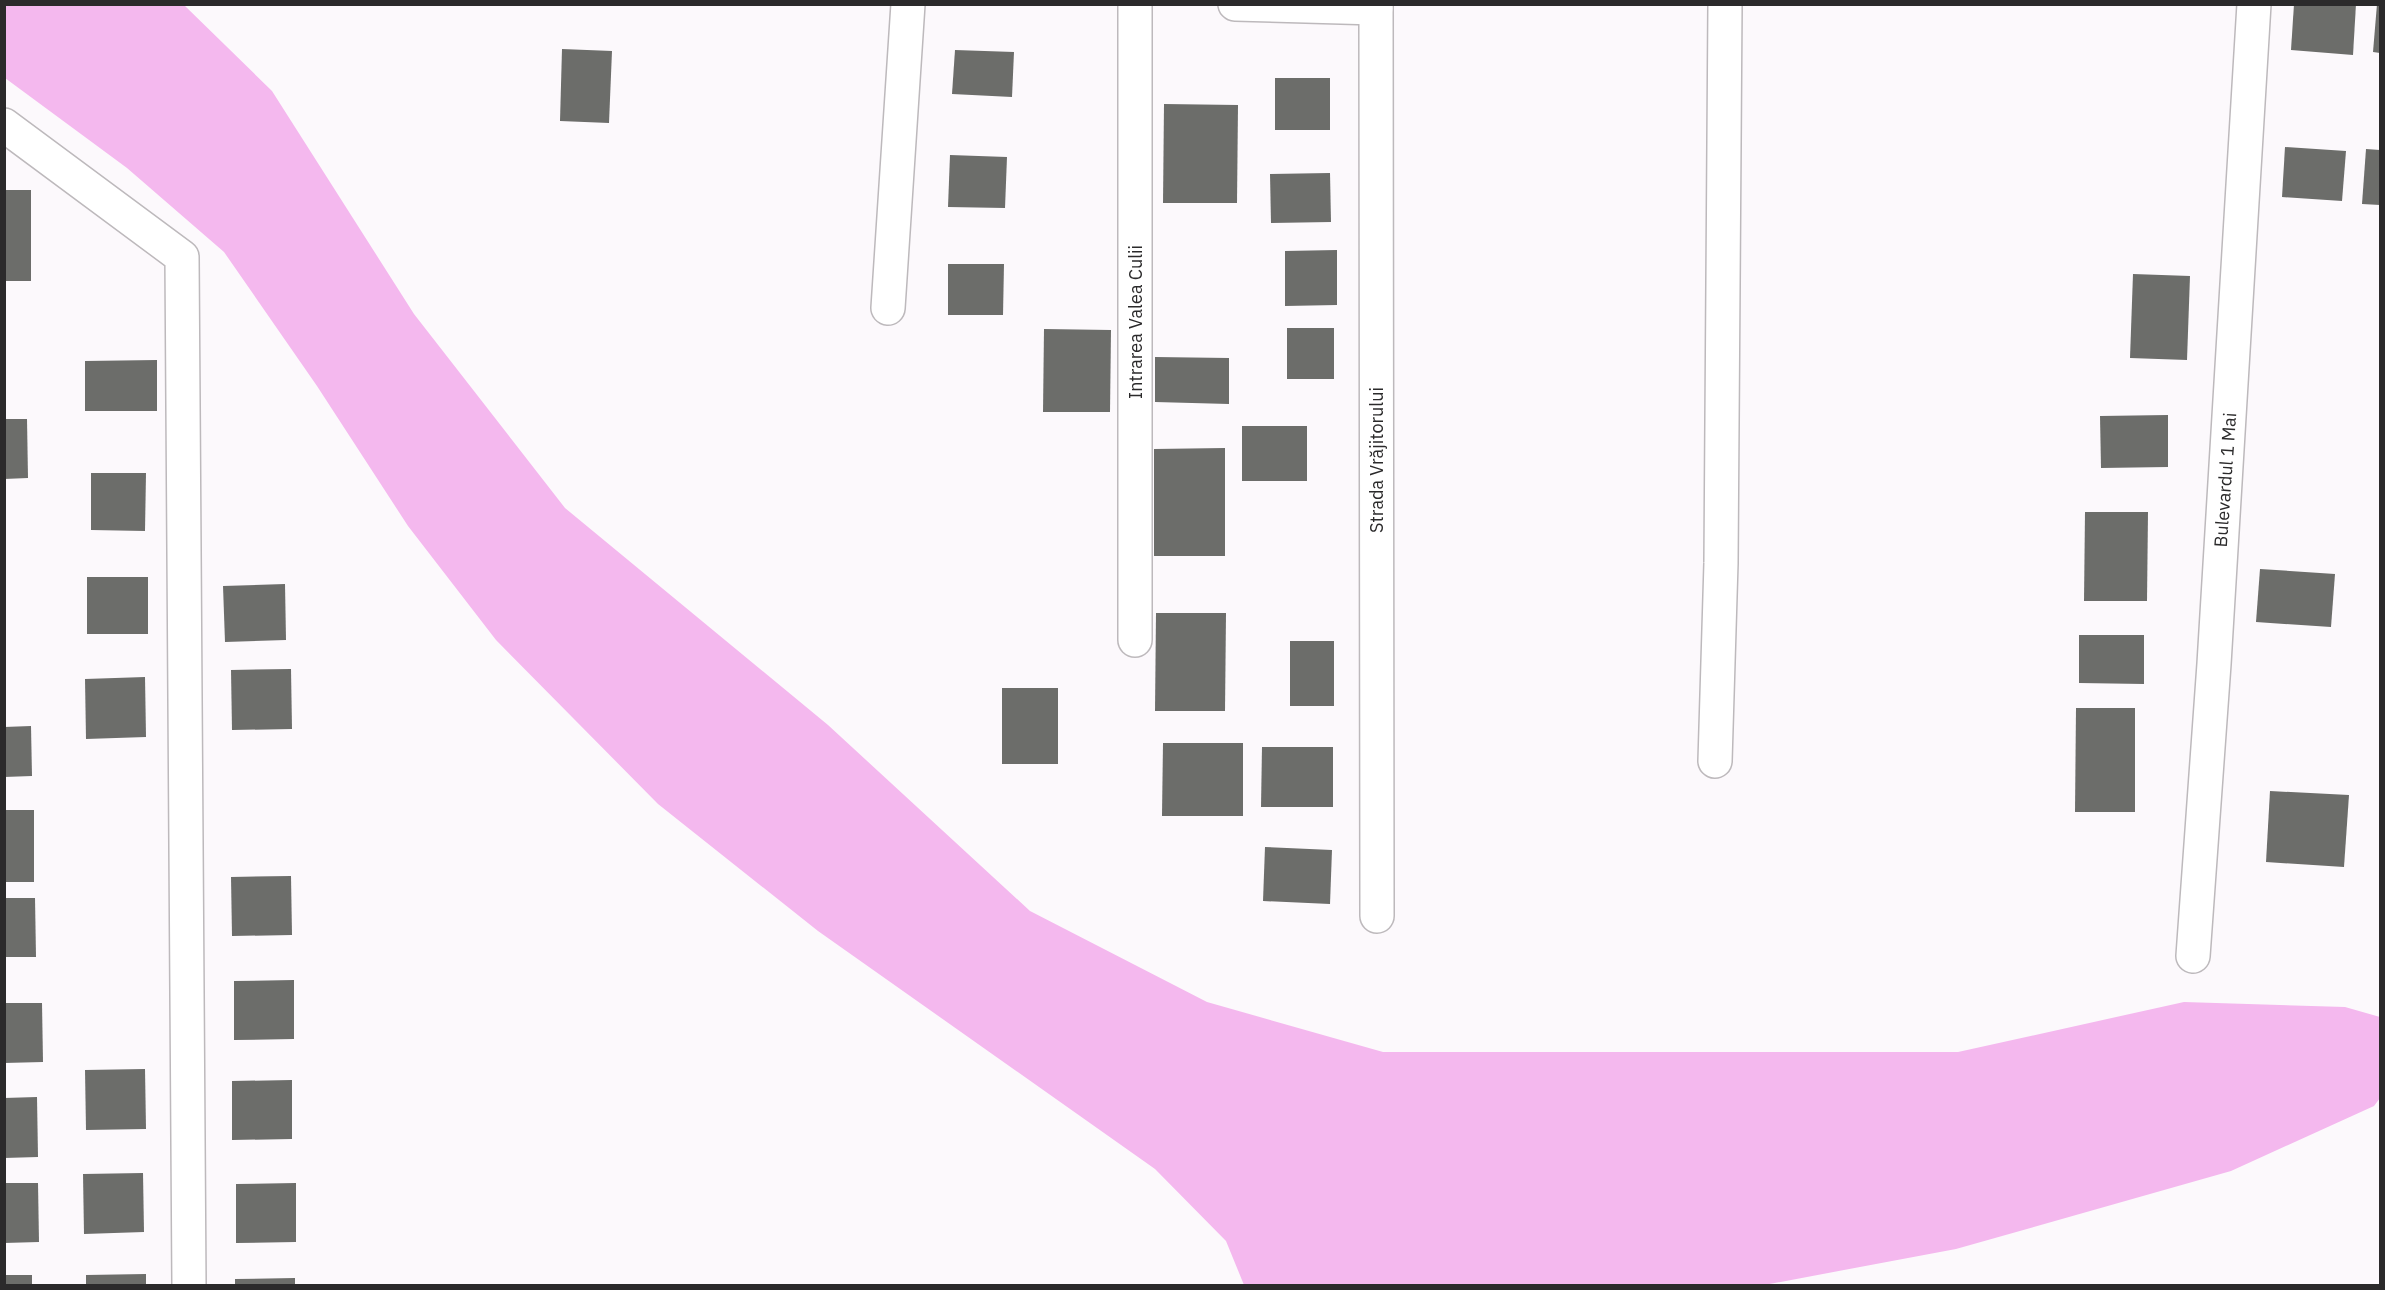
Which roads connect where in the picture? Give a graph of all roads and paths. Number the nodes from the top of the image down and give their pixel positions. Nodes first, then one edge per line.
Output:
1 (908, 4) edge
2 (1135, 4) edge
3 (1235, 4) edge
4 (1725, 4) edge
5 (2254, 4) edge
6 (1376, 6) edge
7 (4, 124) edge
8 (888, 308) dead end
9 (1135, 640) dead end
10 (1715, 761) dead end
11 (1377, 916) dead end
12 (2193, 956) dead end
13 (189, 1286) edge

1 - 8 street
2 - 9 street, Intrarea Valea Culii
3 - 6 street
4 - 10 street
5 - 12 street, Bulevardul 1 Mai
6 - 11 street, Strada Vrăjitorului
7 - 13 street

